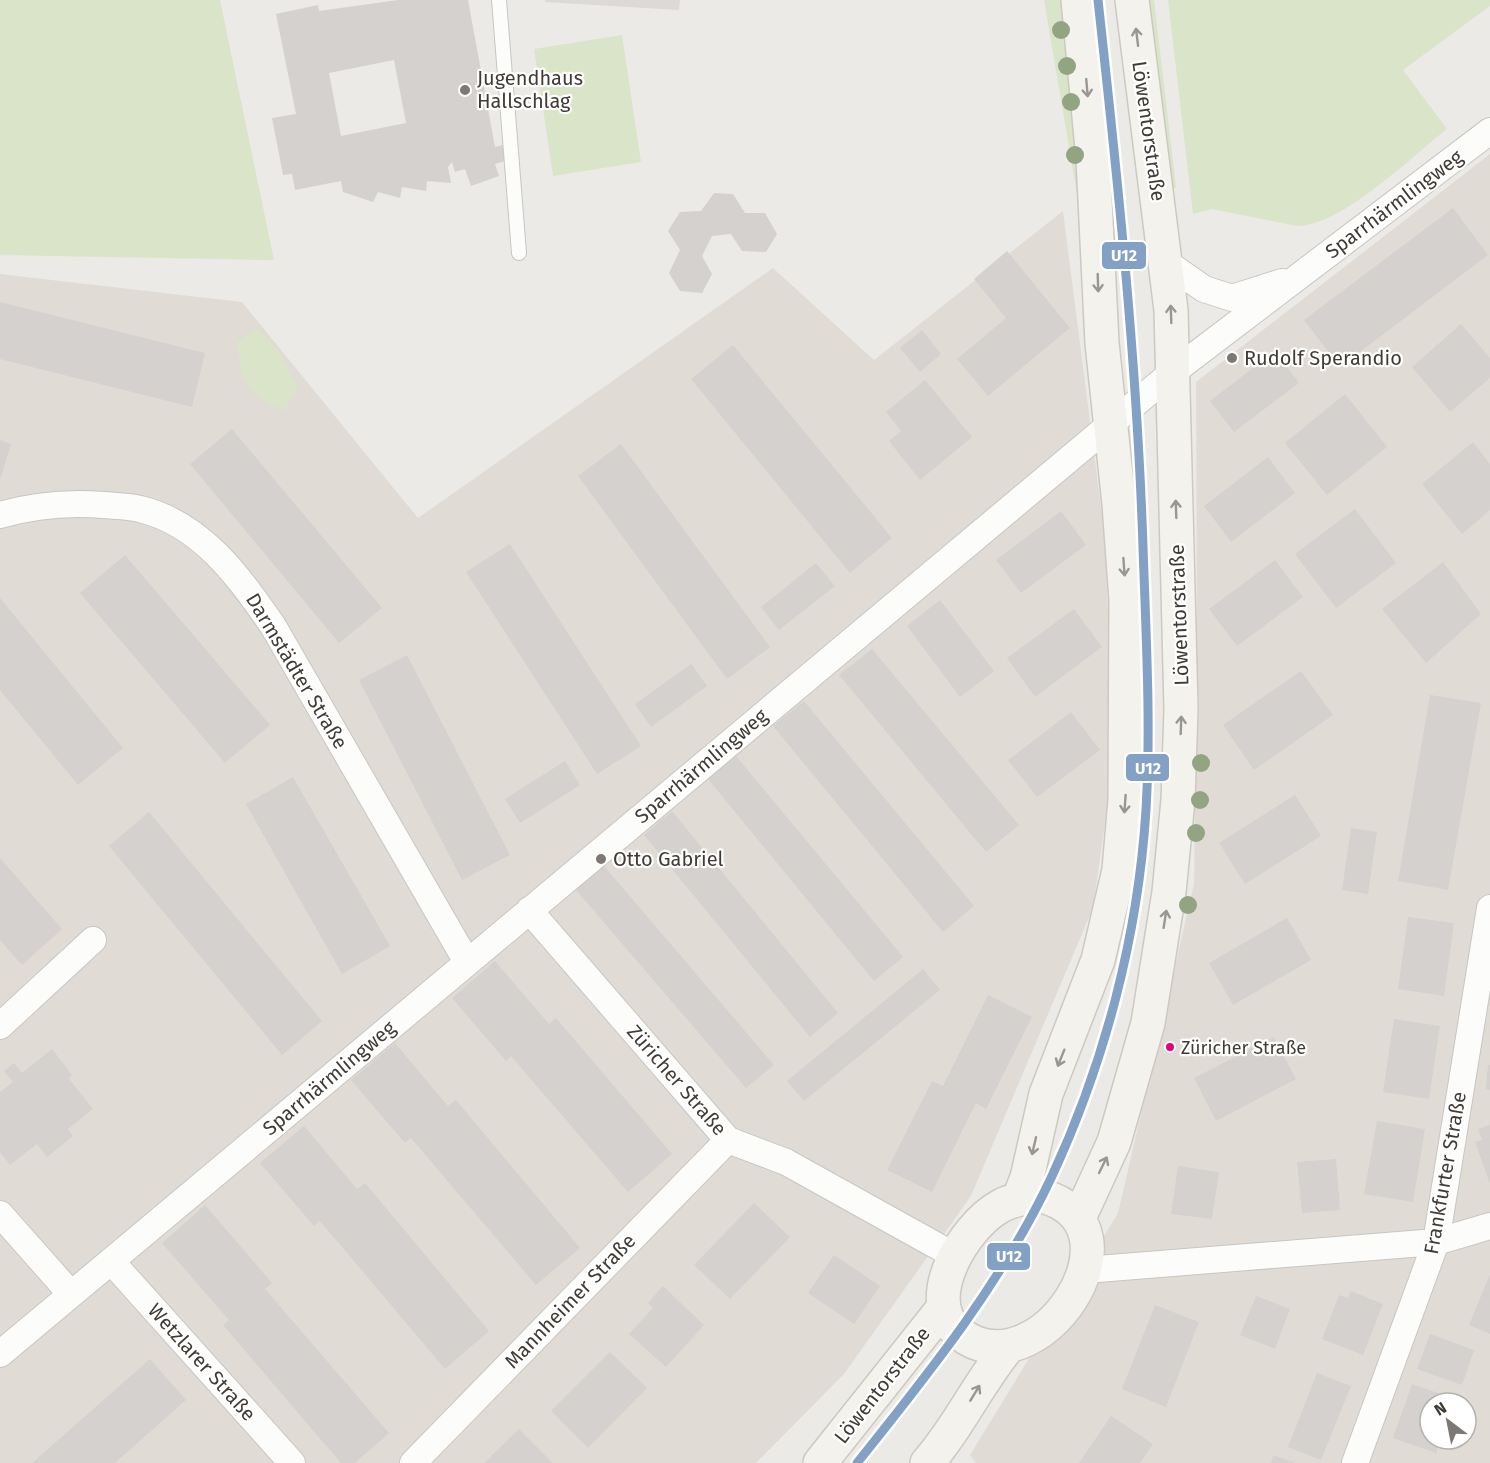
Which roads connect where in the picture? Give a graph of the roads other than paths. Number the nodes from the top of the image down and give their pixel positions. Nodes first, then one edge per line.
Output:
1 (499, 0) edge
2 (1078, 0) edge
3 (1132, 0) edge
4 (1490, 131) edge
5 (519, 253) dead end
6 (1167, 263) junction
7 (1297, 278) junction
8 (1173, 372) junction
9 (1111, 425) junction
10 (0, 515) edge
11 (1490, 908) edge
12 (529, 910) junction
13 (93, 940) dead end
14 (467, 962) junction
15 (0, 1026) edge
16 (728, 1140) junction
17 (1019, 1198) junction
18 (0, 1214) edge
19 (1079, 1218) junction
20 (1490, 1226) edge
21 (1436, 1242) junction
22 (955, 1256) junction
23 (111, 1261) junction
24 (1085, 1270) junction
25 (71, 1294) junction
26 (944, 1307) junction
27 (1008, 1346) junction
28 (0, 1354) edge
29 (292, 1463) edge
30 (413, 1463) edge
31 (820, 1463) edge
32 (927, 1463) edge
33 (1355, 1463) edge

1 - 5 lane
2 -> 9 main road
6 -> 3 main road, Löwentorstraße
4 - 7 street, Sparrhärmlingweg
6 - 7 street, Sparrhärmlingweg
8 -> 6 main road, Löwentorstraße
7 - 8 street, Sparrhärmlingweg
8 - 9 street, Sparrhärmlingweg
19 -> 8 main road, Löwentorstraße
9 - 12 street, Sparrhärmlingweg
9 -> 17 main road
10 - 14 street, Darmstädter Straße
11 - 21 street, Frankfurter Straße
12 - 14 street, Sparrhärmlingweg
12 - 16 street, Züricher Straße
13 - 15 street
14 - 23 street, Sparrhärmlingweg
16 - 22 street, Züricher Straße
16 - 30 street, Mannheimer Straße
17 - 19 main road, Löwentorstraße
17 - 22 main road, Löwentorstraße
18 - 25 street
19 - 24 main road, Löwentorstraße
20 - 21 street
21 - 24 street
21 - 33 street, Frankfurter Straße
22 - 26 main road, Löwentorstraße
23 - 25 street, Sparrhärmlingweg
23 - 29 street, Wetzlarer Straße
24 - 27 main road, Löwentorstraße
25 - 28 street, Sparrhärmlingweg
26 - 27 main road, Löwentorstraße
26 - 31 main road, Löwentorstraße
32 -> 27 main road, Löwentorstraße

